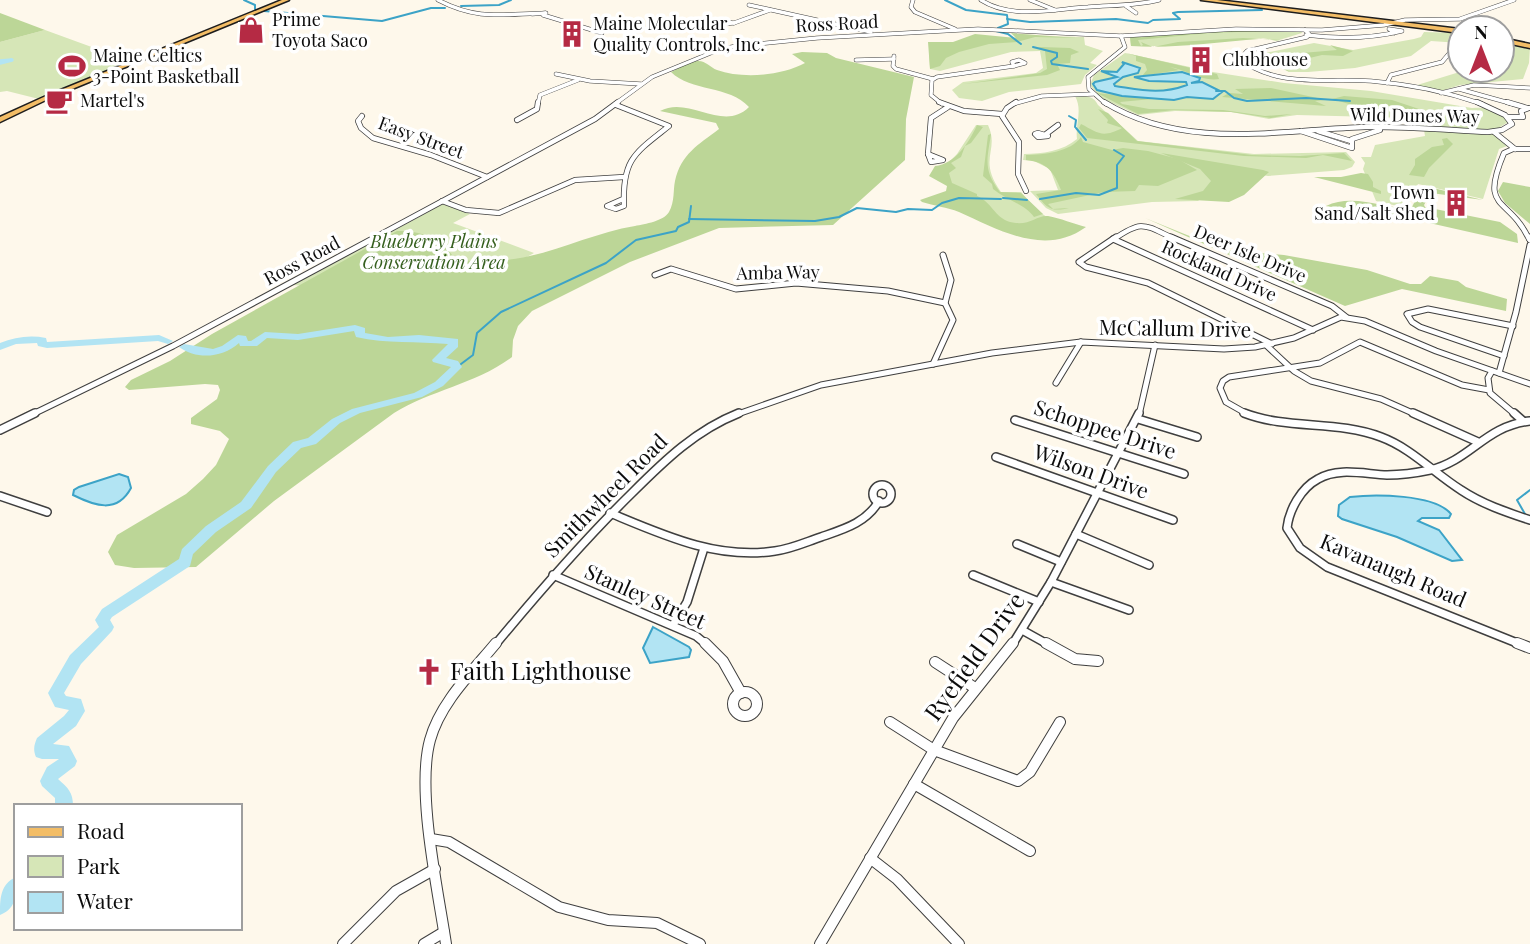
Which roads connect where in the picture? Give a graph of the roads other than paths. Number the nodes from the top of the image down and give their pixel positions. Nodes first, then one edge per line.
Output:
1 (286, 0) edge
2 (439, 0) edge
3 (754, 0) edge
4 (913, 0) edge
5 (981, 0) edge
6 (1030, 0) edge
7 (1159, 0) edge
8 (1203, 0) edge
9 (1514, 0) edge
10 (1125, 6) junction
11 (771, 10) junction
12 (1056, 10) junction
13 (1142, 15) dead end
14 (1394, 22) junction
15 (734, 23) dead end
16 (1446, 29) edge
17 (959, 30) junction
18 (602, 33) dead end
19 (1394, 33) dead end
20 (880, 35) junction
21 (1305, 35) junction
22 (1121, 36) junction
23 (1446, 57) edge
24 (856, 60) dead end
25 (1014, 66) dead end
26 (556, 74) dead end
27 (579, 79) junction
28 (933, 79) junction
29 (1387, 83) junction
30 (641, 84) junction
31 (1530, 88) edge
32 (1459, 89) dead end
33 (1440, 93) junction
34 (1093, 94) junction
35 (616, 105) junction
36 (948, 107) junction
37 (1529, 108) edge
38 (1002, 114) junction
39 (362, 116) dead end
40 (1508, 117) junction
41 (0, 120) edge
42 (516, 120) dead end
43 (1058, 125) dead end
44 (1377, 128) junction
45 (1314, 129) junction
46 (1300, 131) junction
47 (1493, 131) junction
48 (1016, 135) junction
49 (1351, 141) junction
50 (1515, 149) junction
51 (1530, 149) edge
52 (928, 154) dead end
53 (487, 177) junction
54 (624, 177) junction
55 (1026, 191) dead end
56 (623, 199) dead end
57 (442, 201) junction
58 (1113, 239) junction
59 (1530, 242) edge
60 (943, 255) dead end
61 (655, 275) dead end
62 (945, 303) junction
63 (1346, 317) junction
64 (1513, 326) junction
65 (1313, 330) junction
66 (1081, 342) junction
67 (1155, 345) junction
68 (1269, 345) junction
69 (1504, 356) junction
70 (933, 364) junction
71 (1290, 368) junction
72 (1498, 373) junction
73 (1056, 383) dead end
74 (1530, 384) edge
75 (1490, 386) junction
76 (1138, 419) junction
77 (1015, 420) dead end
78 (1526, 421) edge
79 (0, 430) edge
80 (1197, 437) dead end
81 (1478, 442) junction
82 (1120, 454) junction
83 (996, 457) dead end
84 (1433, 469) junction
85 (1184, 474) dead end
86 (1099, 492) junction
87 (0, 496) edge
88 (879, 501) dead end
89 (47, 512) dead end
90 (610, 513) junction
91 (1173, 520) dead end
92 (1530, 520) edge
93 (1076, 534) junction
94 (1017, 544) dead end
95 (704, 548) junction
96 (1061, 562) junction
97 (1149, 565) dead end
98 (553, 575) junction
99 (973, 575) dead end
100 (1051, 582) junction
101 (1039, 602) junction
102 (1129, 610) dead end
103 (673, 625) junction
104 (1022, 630) junction
105 (1530, 649) edge
106 (1098, 661) dead end
107 (935, 662) dead end
108 (975, 688) junction
109 (741, 693) dead end
110 (890, 722) dead end
111 (1060, 722) dead end
112 (934, 750) junction
113 (914, 784) junction
114 (431, 839) junction
115 (1030, 851) dead end
116 (870, 859) junction
117 (435, 869) junction
118 (445, 938) edge
119 (343, 944) edge
120 (424, 944) edge
121 (700, 944) edge
122 (820, 944) edge
123 (959, 944) edge

1 - 41 main road
2 - 18 street
3 - 11 street
4 - 17 street
5 - 12 street
6 - 12 street
7 - 10 street
8 - 14 main road
9 - 14 street, Ross Road
10 - 12 street
10 - 13 street
11 - 15 street
11 - 20 street
14 - 16 main road
14 - 21 street, Ross Road
17 - 20 street, Ross Road
17 - 22 street, Ross Road
19 - 21 street
20 - 30 street, Ross Road
21 - 22 street, Ross Road
21 - 29 street, Wild Dunes Way
22 - 34 street
23 - 29 street
24 - 28 street
25 - 28 street
26 - 27 street
27 - 30 street
27 - 42 street
28 - 36 street
29 - 33 street, Wild Dunes Way
30 - 35 street, Ross Road
31 - 33 street
32 - 37 street
33 - 40 street, Wild Dunes Way
34 - 38 street
34 - 46 street, Wild Dunes Way
35 - 53 street, Ross Road
35 - 54 street
36 - 38 street
36 - 52 street
37 - 40 street
38 - 48 street
39 - 53 street, Easy Street
40 - 47 street, Wild Dunes Way
43 - 48 street
44 - 45 street, Wild Dunes Way
44 - 47 street, Wild Dunes Way
44 - 49 street
45 - 46 street, Wild Dunes Way
45 - 49 street
46 - 49 street
47 - 50 street
48 - 55 street
50 - 51 street
50 - 59 street
53 - 57 street, Ross Road
54 - 56 street
54 - 57 street
57 - 79 street, Ross Road
58 - 63 street, Deer Isle Drive
58 - 65 street, Rockland Drive
58 - 68 street
59 - 64 street
60 - 62 street
61 - 62 street, Amba Way
62 - 70 street
63 - 65 street, McCallum Drive
63 - 72 street, Deer Isle Drive
64 - 69 street
64 - 69 street
65 - 68 street, McCallum Drive
66 - 67 street, McCallum Drive
66 - 70 street, Smithwheel Road
66 - 73 street
67 - 68 street, McCallum Drive
67 - 76 street, Ryefield Drive
68 - 71 street
69 - 72 street
70 - 90 street, Smithwheel Road
71 - 75 street
71 - 81 street
71 - 84 street
72 - 74 street, Deer Isle Drive
72 - 75 street
75 - 78 street
76 - 80 street
76 - 82 street, Ryefield Drive
77 - 82 street, Schoppee Drive
78 - 81 street, Kavanaugh Road
81 - 84 street, Kavanaugh Road
82 - 85 street, Schoppee Drive
82 - 86 street, Ryefield Drive
83 - 86 street, Wilson Drive
84 - 92 street
84 - 105 street, Kavanaugh Road
86 - 91 street, Wilson Drive
86 - 93 street, Ryefield Drive
87 - 89 street
88 - 95 street
90 - 95 street
90 - 98 street, Smithwheel Road
93 - 96 street, Ryefield Drive
93 - 97 street
94 - 96 street
95 - 103 street
96 - 100 street, Ryefield Drive
98 - 103 street, Stanley Street
98 - 114 street, Smithwheel Road
99 - 101 street
100 - 101 street, Ryefield Drive
100 - 102 street
101 - 104 street, Ryefield Drive
103 - 109 street, Stanley Street
104 - 106 street
104 - 108 street, Ryefield Drive
107 - 108 street
108 - 112 street, Ryefield Drive
110 - 112 street
111 - 112 street
112 - 113 street, Ryefield Drive
113 - 115 street
113 - 116 street, Ryefield Drive
114 - 117 street, Smithwheel Road
114 - 121 street
116 - 122 street, Ryefield Drive
116 - 123 street
117 - 118 street, Smithwheel Road
117 - 119 street
118 - 120 street

